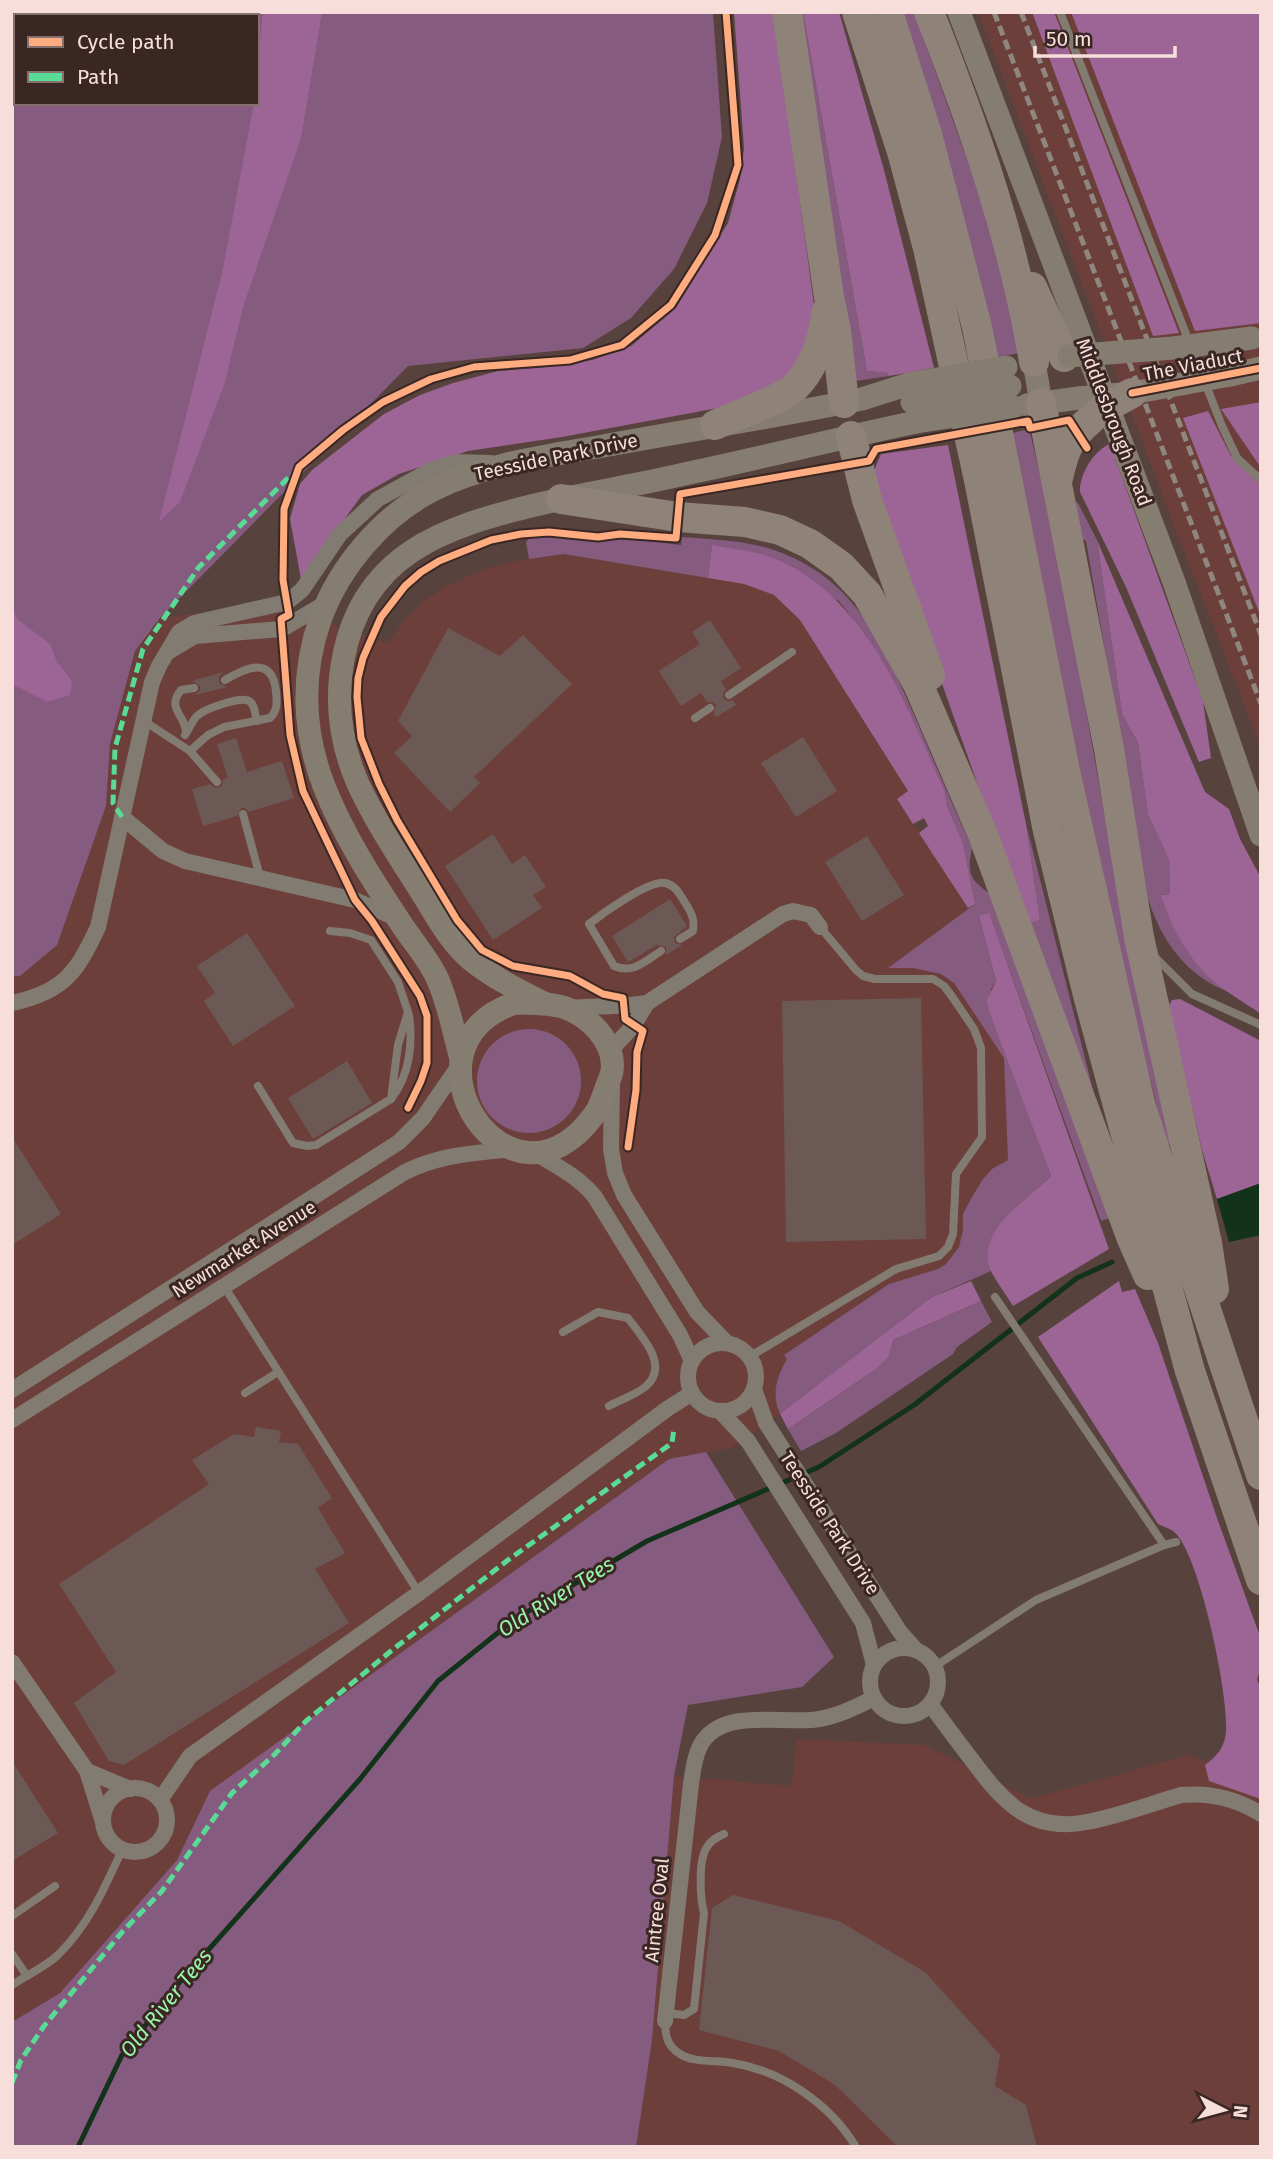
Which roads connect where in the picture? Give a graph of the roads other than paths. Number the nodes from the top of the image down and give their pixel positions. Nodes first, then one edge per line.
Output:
1 (787, 12) edge
2 (857, 12) edge
3 (888, 12) edge
4 (929, 12) edge
5 (959, 12) edge
6 (1060, 12) edge
7 (1008, 236) junction
8 (829, 297) junction
9 (1261, 337) edge
10 (1067, 357) junction
11 (1261, 368) edge
12 (1021, 385) junction
13 (1132, 393) joint
14 (853, 401) junction
15 (913, 402) junction
16 (1084, 409) junction
17 (715, 425) junction
18 (851, 436) junction
19 (509, 464) junction
20 (1261, 480) edge
21 (1057, 481) junction
22 (561, 499) junction
23 (326, 603) junction
24 (168, 652) junction
25 (792, 652) dead end
26 (225, 680) dead end
27 (194, 688) dead end
28 (729, 695) dead end
29 (710, 708) dead end
30 (695, 718) dead end
31 (144, 721) junction
32 (257, 721) junction
33 (185, 735) junction
34 (180, 744) junction
35 (190, 751) junction
36 (955, 767) junction
37 (217, 782) dead end
38 (243, 814) dead end
39 (122, 817) junction
40 (1261, 835) edge
41 (260, 877) junction
42 (398, 919) junction
43 (820, 927) joint
44 (330, 931) dead end
45 (1139, 937) junction
46 (680, 939) dead end
47 (661, 951) dead end
48 (12, 1003) edge
49 (544, 1003) junction
50 (647, 1003) junction
51 (567, 1008) junction
52 (1261, 1026) edge
53 (611, 1060) junction
54 (461, 1062) junction
55 (258, 1086) dead end
56 (511, 1149) junction
57 (535, 1153) junction
58 (224, 1286) junction
59 (995, 1297) dead end
60 (563, 1332) dead end
61 (727, 1343) junction
62 (749, 1357) junction
63 (692, 1361) junction
64 (1190, 1371) junction
65 (278, 1373) junction
66 (1228, 1377) junction
67 (754, 1389) junction
68 (12, 1390) edge
69 (245, 1393) dead end
70 (692, 1393) junction
71 (609, 1406) dead end
72 (720, 1411) junction
73 (12, 1420) edge
74 (1261, 1475) edge
75 (1176, 1542) dead end
76 (1164, 1545) junction
77 (1261, 1580) edge
78 (419, 1593) junction
79 (916, 1650) junction
80 (12, 1662) edge
81 (874, 1665) junction
82 (934, 1667) junction
83 (874, 1698) junction
84 (930, 1704) junction
85 (87, 1771) junction
86 (130, 1789) junction
87 (160, 1800) junction
88 (1261, 1814) edge
89 (103, 1824) junction
90 (724, 1833) dead end
91 (121, 1850) junction
92 (55, 1886) dead end
93 (12, 1916) edge
94 (12, 1954) edge
95 (27, 1976) junction
96 (12, 1985) edge
97 (666, 2017) junction
98 (856, 2147) edge

1 - 8 highway
2 - 64 highway
3 - 66 highway
4 - 7 highway
5 - 40 street, Middlesbrough Road
6 - 20 lane
7 - 10 highway
7 - 12 highway
8 - 14 highway
8 - 17 highway
9 - 10 street, The Viaduct, bridge
10 - 12 street, The Viaduct
11 - 13 street, The Viaduct, bridge
12 - 15 street, bridge
12 - 16 street
12 - 21 highway
13 - 16 highway, bridge
14 - 15 street, Teesside Park Drive
14 - 17 street, Teesside Park Drive
14 - 18 street
15 - 18 street
16 - 21 highway
17 - 19 street, Teesside Park Drive
18 - 22 street
18 - 36 highway
19 - 23 street, Teesside Park Drive
19 - 24 street
21 - 45 highway
22 - 36 highway
22 - 49 street
23 - 24 street
23 - 42 street, Teesside Park Drive
24 - 31 street
25 - 28 lane
26 - 32 lane
27 - 33 lane
29 - 30 lane
31 - 34 lane
31 - 39 street
32 - 33 lane
32 - 35 lane
33 - 34 lane
34 - 35 lane
35 - 37 lane
36 - 64 highway
38 - 41 lane
39 - 41 street
39 - 48 street
41 - 42 street
42 - 54 street, Teesside Park Drive
43 - 50 street
43 - 62 lane
44 - 55 lane
45 - 52 lane
45 - 66 highway
46 - 47 lane
49 - 51 street
49 - 54 street
50 - 51 street
50 - 53 street
51 - 53 street
53 - 57 street
53 - 61 street
54 - 56 street
54 - 68 street, Newmarket Avenue
56 - 57 street
56 - 58 street, Newmarket Avenue
57 - 63 street
58 - 65 lane
58 - 73 street, Newmarket Avenue
59 - 76 lane
60 - 71 lane
61 - 62 street
61 - 63 street
62 - 67 street
63 - 70 street
64 - 77 highway
65 - 69 lane
65 - 78 lane
66 - 74 highway
67 - 72 street
67 - 79 street, Teesside Park Drive
70 - 72 street
70 - 78 street
72 - 81 street, Teesside Park Drive
75 - 76 lane
76 - 82 lane
78 - 87 street
79 - 81 street
79 - 82 street
80 - 85 street
81 - 83 street
82 - 84 street
83 - 84 street
83 - 97 street, Aintree Oval
84 - 88 street
85 - 86 street
85 - 89 street
86 - 87 street
86 - 89 street
87 - 91 street
89 - 91 street
90 - 97 lane
91 - 95 lane
92 - 93 lane
94 - 95 lane
95 - 96 lane
97 - 98 lane, Aintree Oval

